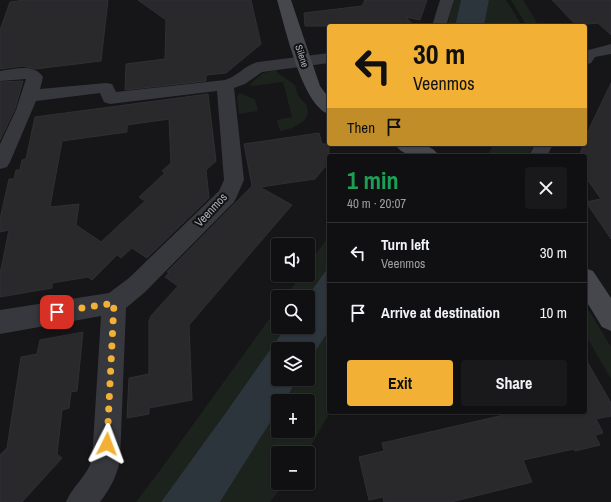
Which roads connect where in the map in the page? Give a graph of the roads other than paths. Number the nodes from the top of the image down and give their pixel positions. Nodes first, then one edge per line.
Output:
1 (284, 0) edge
2 (447, 0) edge
3 (440, 24) edge
4 (611, 49) edge
5 (327, 58) edge
6 (587, 58) edge
7 (303, 61) junction
8 (0, 76) edge
9 (226, 85) junction
10 (31, 96) junction
11 (327, 106) edge
12 (407, 146) edge
13 (425, 154) edge
14 (0, 162) edge
15 (587, 281) edge
16 (114, 303) junction
17 (611, 319) edge
18 (0, 322) edge
19 (81, 502) edge

1 - 7 street, Silene
2 - 3 street
4 - 6 street
5 - 7 street
7 - 9 street
7 - 11 street, Silene
8 - 10 street
9 - 10 street
9 - 16 street, Veenmos
10 - 14 street
12 - 13 street
15 - 17 street
16 - 18 street, Veenmos
16 - 19 street

